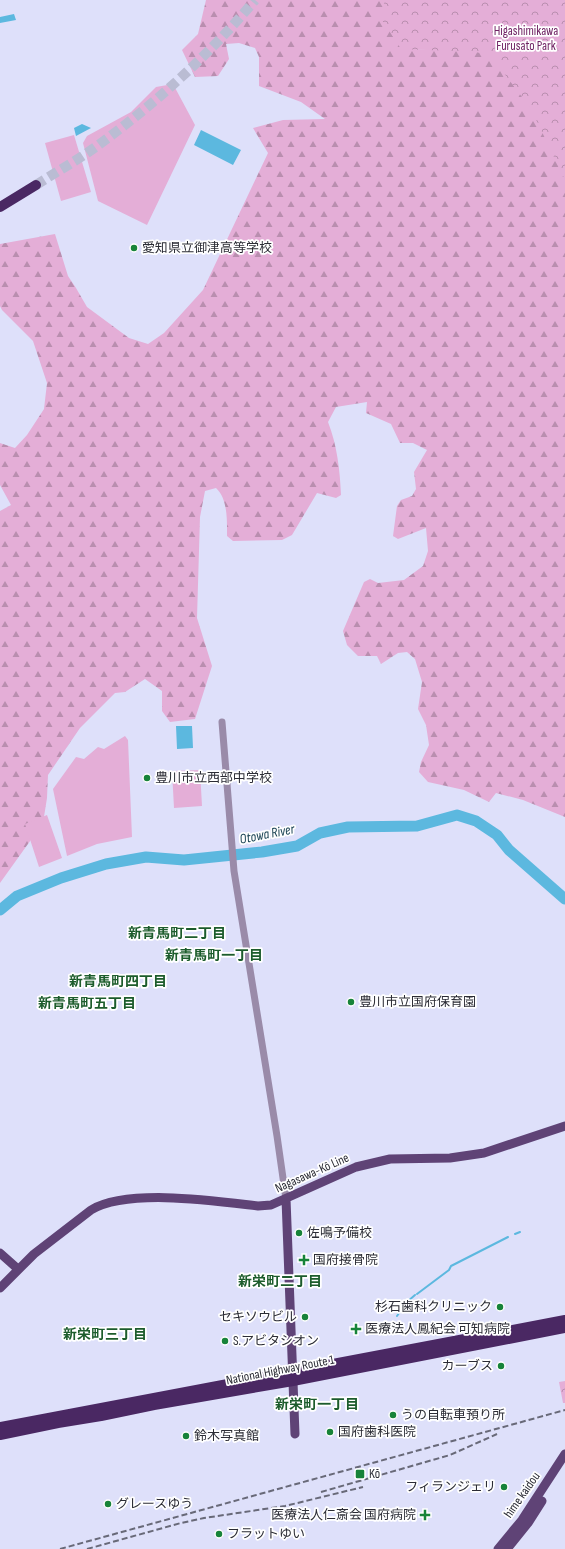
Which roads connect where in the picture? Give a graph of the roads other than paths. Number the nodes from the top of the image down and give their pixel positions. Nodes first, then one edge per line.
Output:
1 (0, 202) edge
2 (0, 207) edge
3 (222, 722) dead end
4 (565, 1126) edge
5 (286, 1199) junction
6 (0, 1253) edge
7 (18, 1270) junction
8 (0, 1288) edge
9 (565, 1320) edge
10 (565, 1328) edge
11 (293, 1376) junction
12 (0, 1427) edge
13 (295, 1434) dead end
14 (0, 1435) edge
15 (565, 1454) edge
16 (565, 1465) edge
17 (498, 1549) edge
18 (507, 1549) edge

1 - 2 highway
3 - 5 street
4 - 5 main road, Nagasawa-Kō Line
5 - 7 main road, Nagasawa-Kō Line
5 - 11 main road
6 - 7 main road
7 - 8 main road, Nagasawa-Kō Line
9 - 11 highway, National Highway Route 1
10 - 11 highway, National Highway Route 1
11 - 12 highway, National Highway Route 1
11 - 13 main road
11 - 14 highway, National Highway Route 1
15 - 17 main road, hime kaidou
16 - 18 main road, hime kaidou

